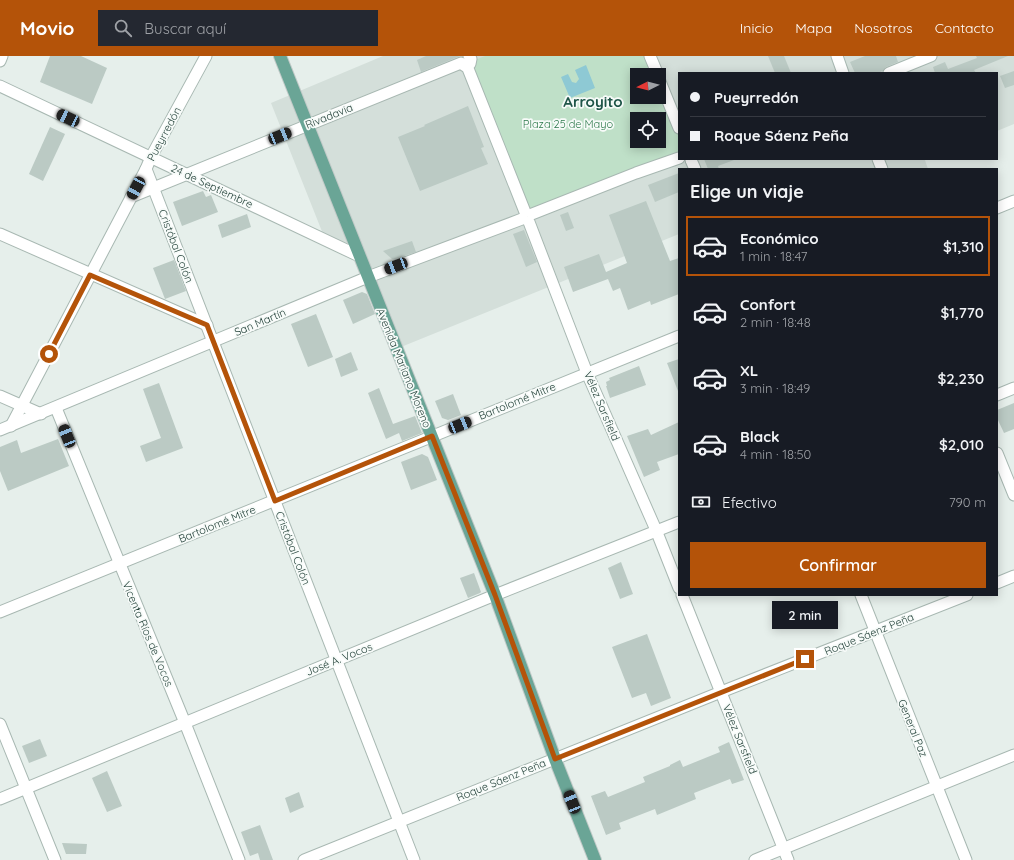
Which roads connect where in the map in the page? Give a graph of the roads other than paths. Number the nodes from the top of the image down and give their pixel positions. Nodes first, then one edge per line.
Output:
1 (2, 56) edge
2 (206, 56) edge
3 (280, 56) edge
4 (650, 56) edge
5 (837, 56) edge
6 (931, 56) edge
7 (468, 59) edge
8 (0, 61) edge
9 (655, 68) edge
10 (844, 72) edge
11 (891, 72) edge
12 (0, 86) edge
13 (666, 96) edge
14 (307, 125) junction
15 (678, 126) edge
16 (151, 157) junction
17 (678, 158) edge
18 (146, 169) junction
19 (187, 174) junction
20 (154, 188) junction
21 (131, 197) junction
22 (1014, 201) edge
23 (998, 208) edge
24 (527, 217) junction
25 (0, 234) edge
26 (359, 256) junction
27 (90, 275) junction
28 (368, 277) junction
29 (207, 325) junction
30 (678, 336) edge
31 (213, 342) junction
32 (587, 372) junction
33 (1014, 388) edge
34 (998, 395) edge
35 (0, 396) edge
36 (22, 406) junction
37 (56, 408) junction
38 (41, 414) junction
39 (11, 426) junction
40 (0, 430) edge
41 (432, 436) junction
42 (998, 455) edge
43 (1014, 495) edge
44 (275, 501) junction
45 (678, 522) edge
46 (656, 530) junction
47 (119, 564) junction
48 (1014, 576) edge
49 (998, 583) edge
50 (678, 585) edge
51 (495, 595) junction
52 (682, 596) edge
53 (861, 596) edge
54 (965, 596) edge
55 (0, 612) edge
56 (876, 632) junction
57 (337, 660) junction
58 (721, 692) junction
59 (185, 723) junction
60 (0, 724) edge
61 (1014, 755) edge
62 (555, 759) junction
63 (936, 786) junction
64 (26, 788) junction
65 (0, 799) edge
66 (399, 822) junction
67 (784, 849) junction
68 (55, 860) edge
69 (239, 860) edge
70 (304, 860) edge
71 (414, 860) edge
72 (595, 860) edge
73 (754, 860) edge
74 (788, 860) edge
75 (966, 860) edge

1 - 8 street
2 - 16 street, Pueyrredón
3 - 14 main road, Avenida Mariano Moreno
4 - 9 street
5 - 10 street
6 - 11 street
7 - 14 street, Rivadavia
7 - 24 street, Vélez Sarsfield
12 - 16 street, 24 de Septiembre
13 - 15 street
14 - 19 street, Rivadavia
14 - 26 main road, Avenida Mariano Moreno
16 - 18 street, Pueyrredón
16 - 19 street, 24 de Septiembre
17 - 24 street, San Martín
18 - 20 street, Cristóbal Colón
18 - 21 street, Pueyrredón
19 - 20 street, Rivadavia
19 - 26 street, 24 de Septiembre
20 - 21 street, Rivadavia
20 - 29 street, Cristóbal Colón
21 - 27 street, Pueyrredón
22 - 23 street
24 - 28 street, San Martín
24 - 32 street, Vélez Sarsfield
25 - 27 street
26 - 28 main road, Avenida Mariano Moreno
27 - 29 street
27 - 36 street, Pueyrredón
28 - 31 street, San Martín
28 - 41 main road, Avenida Mariano Moreno
29 - 31 street, Cristóbal Colón
30 - 32 street, Bartolomé Mitre
31 - 37 street, San Martín
31 - 44 street, Cristóbal Colón
32 - 41 street, Bartolomé Mitre
32 - 46 street, Vélez Sarsfield
33 - 34 street
35 - 36 street
36 - 38 street
36 - 39 street, Pueyrredón
37 - 38 street, San Martín
37 - 47 street, Vicenta Ríos de Vocos
38 - 39 street, San Martín
39 - 40 street, San Martín
41 - 44 street, Bartolomé Mitre
41 - 51 main road, Avenida Mariano Moreno
42 - 43 street
44 - 47 street, Bartolomé Mitre
44 - 57 street, Cristóbal Colón
45 - 46 street, José A. Vocos
46 - 50 street, Vélez Sarsfield
46 - 51 street, José A. Vocos
47 - 55 street, Bartolomé Mitre
47 - 59 street, Vicenta Ríos de Vocos
48 - 49 street
51 - 57 street, José A. Vocos
51 - 62 main road, Avenida Mariano Moreno
52 - 58 street, Vélez Sarsfield
53 - 56 street, General Paz
54 - 56 street, Roque Sáenz Peña
56 - 58 street, Roque Sáenz Peña
56 - 63 street, General Paz
57 - 59 street, José A. Vocos
57 - 66 street, Cristóbal Colón
58 - 62 street, Roque Sáenz Peña
58 - 67 street, Vélez Sarsfield
59 - 64 street, José A. Vocos
59 - 69 street, Vicenta Ríos de Vocos
60 - 64 street
61 - 63 street
62 - 66 street, Roque Sáenz Peña
62 - 72 main road, Avenida Mariano Moreno
63 - 67 street
63 - 75 street, General Paz
64 - 65 street, José A. Vocos
64 - 68 street
66 - 70 street, Roque Sáenz Peña
66 - 71 street, Cristóbal Colón
67 - 73 street
67 - 74 street, Vélez Sarsfield

